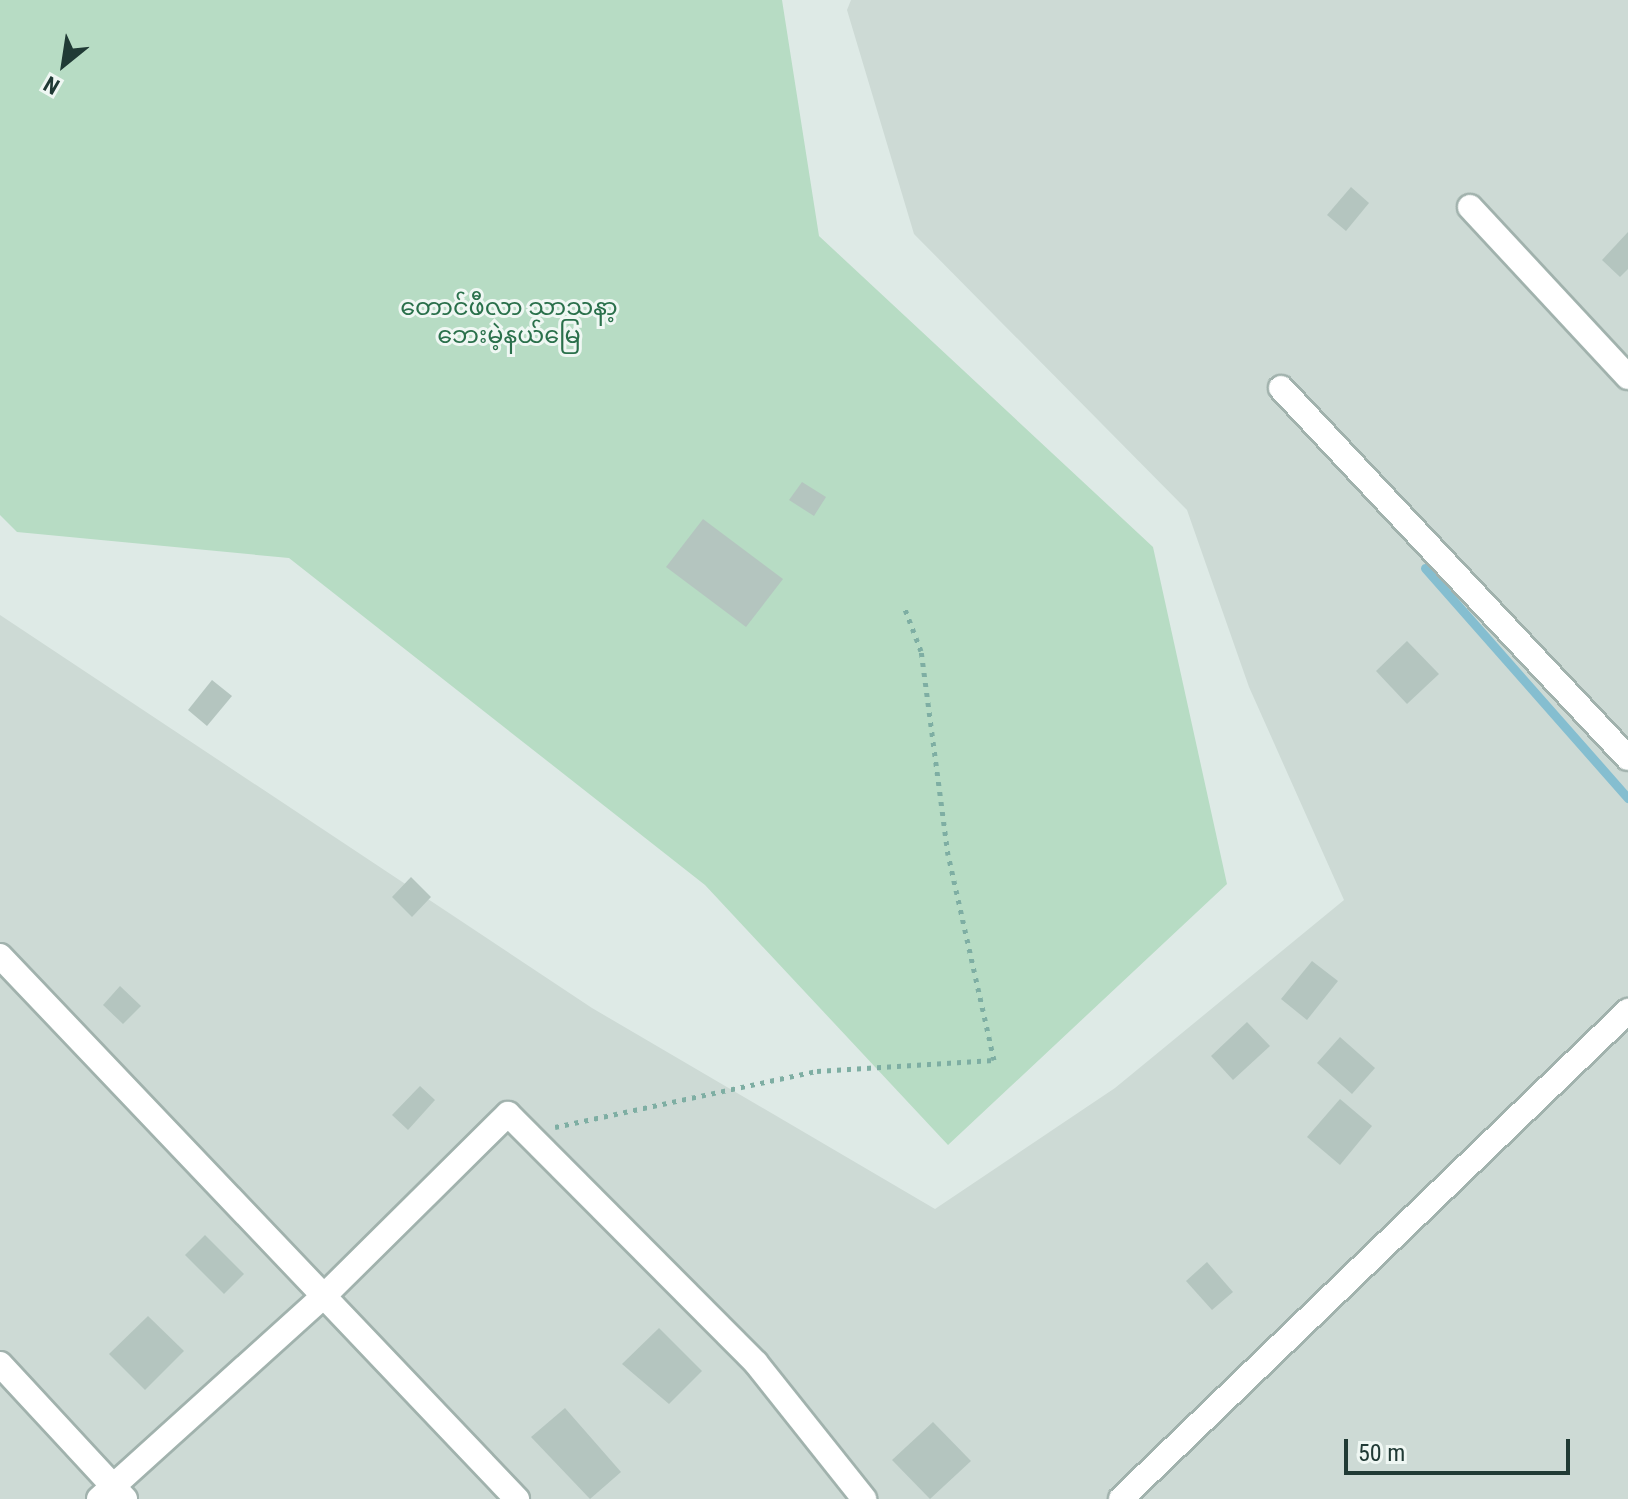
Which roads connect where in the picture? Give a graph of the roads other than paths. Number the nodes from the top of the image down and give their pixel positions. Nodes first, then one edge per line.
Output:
1 (1470, 207) dead end
2 (1628, 377) edge
3 (1281, 388) dead end
4 (1628, 758) edge
5 (0, 956) edge
6 (1628, 1011) edge
7 (326, 1294) junction
8 (0, 1364) edge
9 (112, 1495) edge
10 (517, 1499) edge
11 (864, 1499) edge
12 (1121, 1499) edge

1 - 2 street
3 - 4 street
5 - 7 street
6 - 12 street
7 - 9 street
7 - 10 street
7 - 11 street
8 - 9 street

